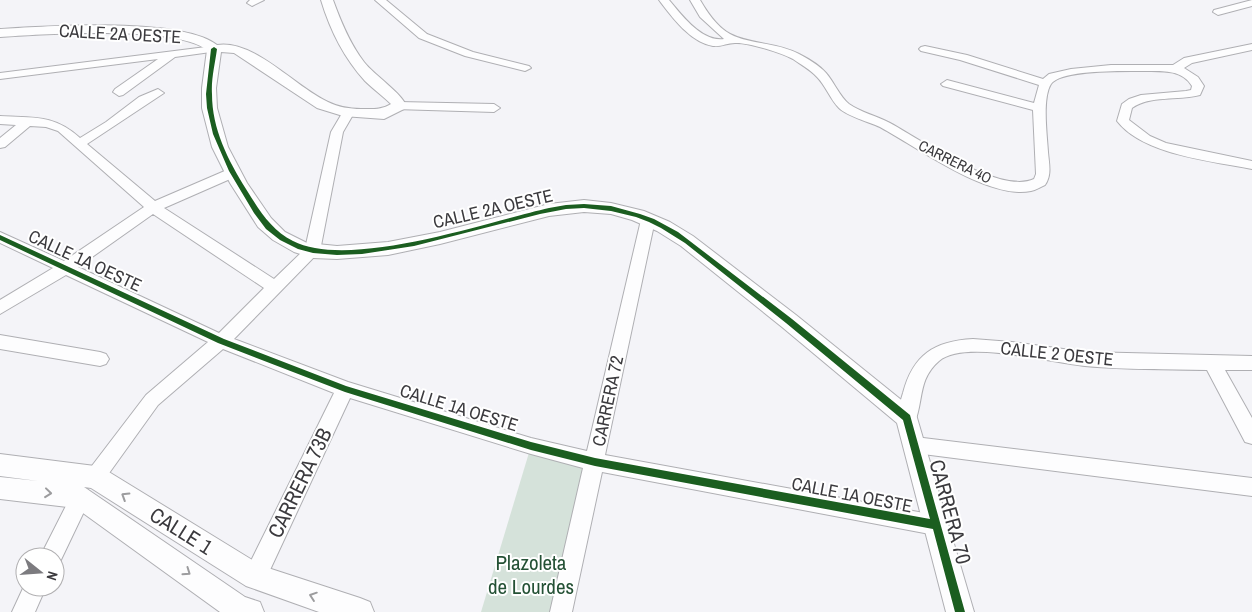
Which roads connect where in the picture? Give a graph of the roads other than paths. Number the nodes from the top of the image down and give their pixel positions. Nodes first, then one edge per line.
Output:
1 (327, 0) edge
2 (380, 0) edge
3 (664, 0) edge
4 (695, 0) edge
5 (1251, 1) edge
6 (1218, 12) dead end
7 (0, 33) edge
8 (733, 39) junction
9 (1252, 47) edge
10 (924, 48) dead end
11 (214, 49) junction
12 (172, 54) junction
13 (525, 68) dead end
14 (1176, 68) junction
15 (0, 76) edge
16 (1045, 83) junction
17 (947, 84) dead end
18 (120, 92) dead end
19 (158, 93) dead end
20 (399, 106) junction
21 (494, 108) dead end
22 (1039, 108) junction
23 (348, 113) junction
24 (0, 120) edge
25 (28, 121) junction
26 (80, 143) junction
27 (0, 144) edge
28 (1252, 164) edge
29 (232, 173) junction
30 (153, 207) junction
31 (648, 220) junction
32 (0, 237) edge
33 (312, 251) junction
34 (65, 268) junction
35 (274, 287) junction
36 (0, 308) edge
37 (221, 341) junction
38 (0, 342) edge
39 (100, 359) dead end
40 (1252, 363) edge
41 (1213, 364) junction
42 (345, 389) junction
43 (910, 430) junction
44 (1252, 436) edge
45 (595, 462) junction
46 (0, 465) edge
47 (1252, 486) edge
48 (88, 487) junction
49 (0, 488) edge
50 (935, 525) junction
51 (56, 547) edge
52 (255, 576) junction
53 (31, 597) edge
54 (957, 610) edge
55 (241, 611) edge
56 (23, 612) edge
57 (360, 612) edge
58 (561, 612) edge

1 - 20 street
2 - 13 street
3 - 8 street
4 - 8 street, CARRERA 4O
5 - 6 street
7 - 11 street, CALLE 2A OESTE
8 - 22 street, CARRERA 4O
9 - 14 street
10 - 16 street
11 - 12 street
11 - 23 street
11 - 29 street, CALLE 2A OESTE
12 - 15 street
12 - 18 street
14 - 16 street
14 - 28 street
16 - 22 street, CARRERA 4O
17 - 22 street
19 - 26 street
20 - 21 street
20 - 23 street
23 - 33 street
24 - 25 street
25 - 26 street
25 - 27 street
26 - 30 street
29 - 30 street
29 - 33 street, CALLE 2A OESTE
30 - 34 street
30 - 35 street
31 - 33 street, CALLE 2A OESTE
31 - 43 street, CALLE 2A OESTE
31 - 45 street, CARRERA 72
32 - 34 street, CALLE 1A OESTE
33 - 35 street
34 - 36 street
34 - 37 street, CALLE 1A OESTE
35 - 37 street
37 - 42 street, CALLE 1A OESTE
37 - 48 street
38 - 39 street
40 - 41 street, CALLE 2 OESTE
41 - 43 street, CALLE 2 OESTE
41 - 44 street
42 - 45 street, CALLE 1A OESTE
42 - 52 street, CARRERA 73B
43 - 47 street
43 - 50 street, CARRERA 70
45 - 50 street, CALLE 1A OESTE
45 - 58 street, CARRERA 72
46 - 48 street, CALLE 1
49 -> 48 street, CALLE 1
48 - 51 street
52 -> 48 street, CALLE 1
48 -> 55 street, CALLE 1
50 - 54 street, CARRERA 70
57 -> 52 street, CALLE 1
53 - 56 street

